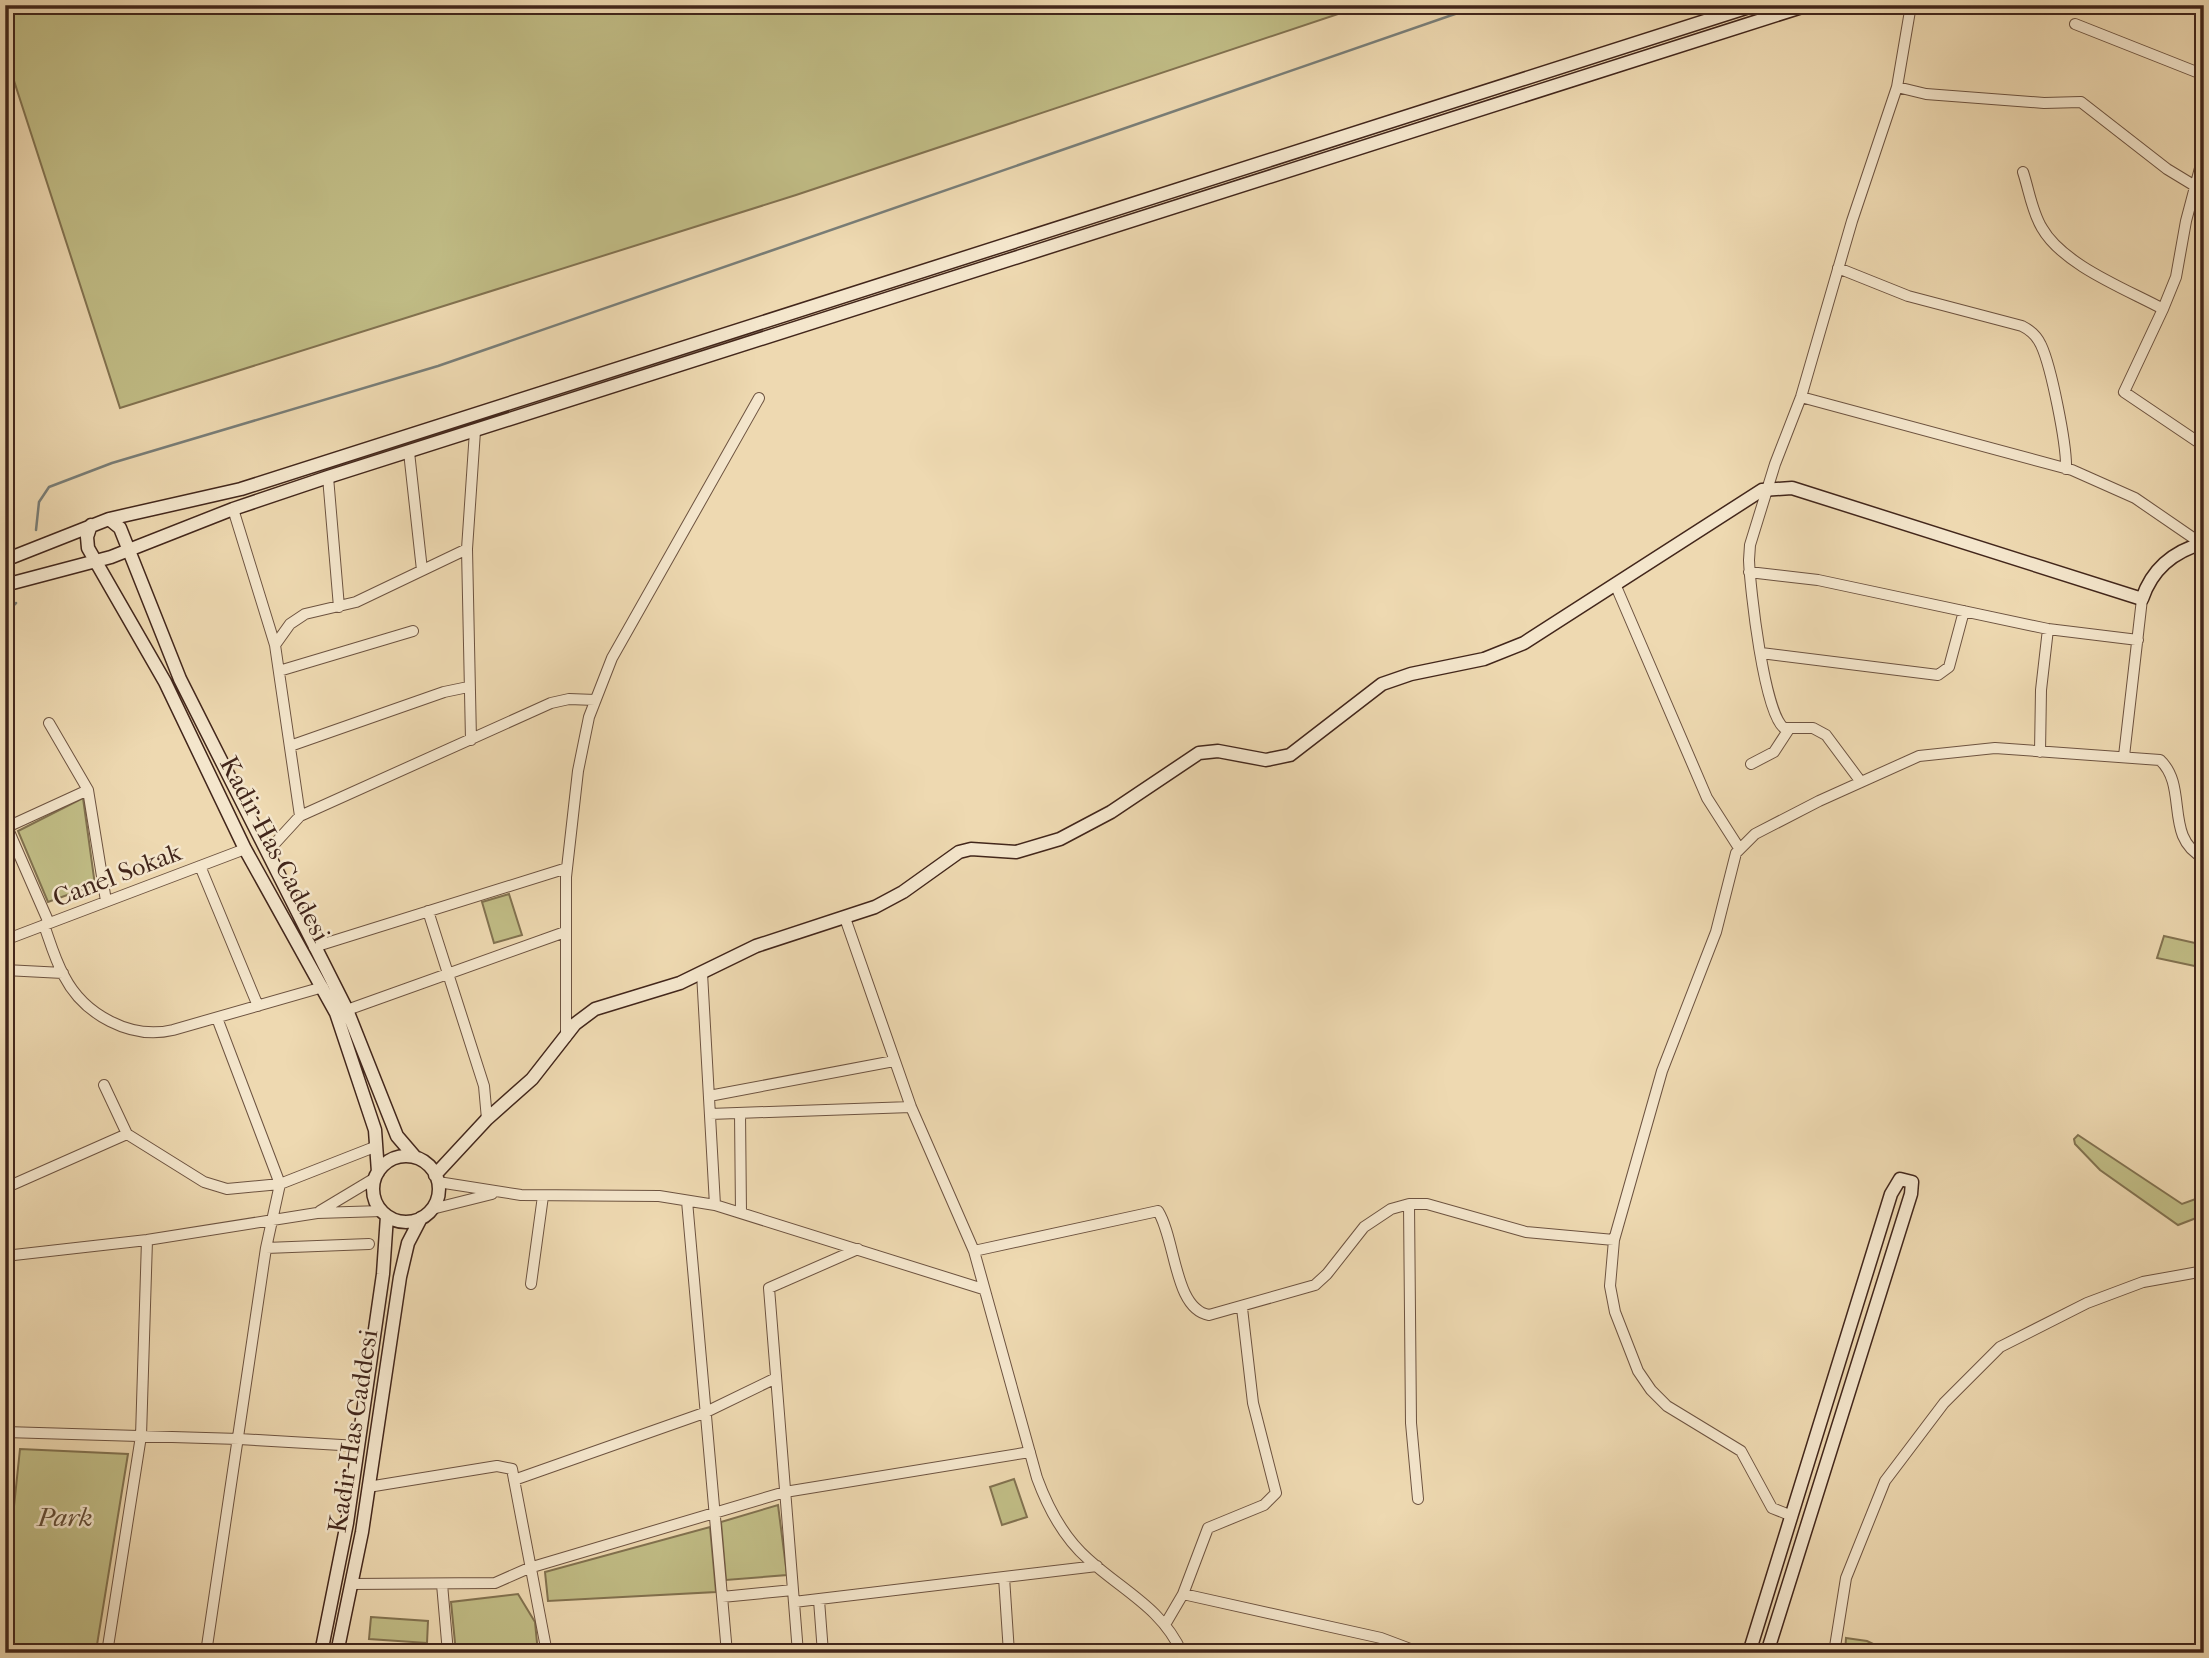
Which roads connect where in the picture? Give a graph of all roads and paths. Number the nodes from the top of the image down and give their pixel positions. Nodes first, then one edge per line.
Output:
1 (1755, 5) edge
2 (1808, 5) edge
3 (1911, 5) edge
4 (2075, 24) dead end
5 (2204, 75) edge
6 (1897, 87) junction
7 (2204, 153) edge
8 (2023, 172) dead end
9 (2195, 186) junction
10 (1838, 268) junction
11 (2163, 309) junction
12 (1801, 397) junction
13 (759, 398) dead end
14 (475, 431) junction
15 (2204, 446) edge
16 (409, 452) junction
17 (2066, 469) junction
18 (328, 477) junction
19 (1769, 488) junction
20 (233, 509) junction
21 (109, 519) junction
22 (91, 525) junction
23 (2203, 543) edge
24 (467, 549) junction
25 (128, 550) junction
26 (5, 560) edge
27 (95, 561) junction
28 (422, 570) junction
29 (1749, 572) junction
30 (1615, 583) junction
31 (5, 585) edge
32 (2142, 599) junction
33 (339, 607) junction
34 (1964, 611) junction
35 (2048, 629) junction
36 (413, 631) dead end
37 (2138, 640) junction
38 (275, 645) junction
39 (1761, 653) junction
40 (279, 671) junction
41 (468, 687) junction
42 (595, 700) junction
43 (49, 723) dead end
44 (1789, 729) junction
45 (471, 740) junction
46 (290, 746) junction
47 (2040, 752) junction
48 (2124, 756) junction
49 (1751, 764) dead end
50 (1861, 782) junction
51 (88, 790) junction
52 (300, 816) junction
53 (6, 827) edge
54 (1739, 848) junction
55 (245, 849) junction
56 (267, 852) junction
57 (2204, 858) edge
58 (200, 866) junction
59 (567, 868) junction
60 (106, 901) junction
61 (428, 911) junction
62 (845, 918) junction
63 (46, 924) junction
64 (565, 932) junction
65 (5, 940) edge
66 (314, 947) junction
67 (5, 970) edge
68 (446, 972) junction
69 (62, 973) junction
70 (702, 973) junction
71 (323, 987) junction
72 (258, 1006) junction
73 (347, 1010) junction
74 (216, 1018) junction
75 (566, 1037) junction
76 (894, 1061) junction
77 (104, 1085) dead end
78 (709, 1096) junction
79 (911, 1107) junction
80 (740, 1113) junction
81 (710, 1114) junction
82 (487, 1119) junction
83 (127, 1134) junction
84 (377, 1146) junction
85 (415, 1157) junction
86 (376, 1175) junction
87 (437, 1178) junction
88 (280, 1184) junction
89 (5, 1188) edge
90 (499, 1193) junction
91 (543, 1196) junction
92 (687, 1201) junction
93 (1409, 1203) junction
94 (715, 1205) junction
95 (432, 1209) junction
96 (317, 1213) junction
97 (741, 1213) junction
98 (385, 1214) junction
99 (421, 1218) junction
100 (274, 1221) junction
101 (147, 1240) junction
102 (1614, 1240) junction
103 (369, 1244) dead end
104 (266, 1248) junction
105 (858, 1249) junction
106 (974, 1251) junction
107 (6, 1253) edge
108 (2204, 1271) edge
109 (531, 1284) dead end
110 (983, 1289) junction
111 (1242, 1308) junction
112 (776, 1378) junction
113 (5, 1388) edge
114 (704, 1413) junction
115 (5, 1432) edge
116 (141, 1436) junction
117 (239, 1439) junction
118 (358, 1446) junction
119 (1030, 1452) junction
120 (514, 1480) junction
121 (368, 1487) junction
122 (785, 1492) junction
123 (1418, 1499) dead end
124 (713, 1514) junction
125 (1792, 1516) junction
126 (1097, 1566) junction
127 (529, 1569) junction
128 (1004, 1577) junction
129 (351, 1584) junction
130 (442, 1584) junction
131 (793, 1591) junction
132 (1183, 1594) junction
133 (722, 1597) junction
134 (818, 1600) junction
135 (794, 1602) junction
136 (1166, 1623) junction
137 (107, 1653) edge
138 (206, 1653) edge
139 (321, 1653) edge
140 (337, 1653) edge
141 (448, 1653) edge
142 (547, 1653) edge
143 (727, 1653) edge
144 (798, 1653) edge
145 (823, 1653) edge
146 (1009, 1653) edge
147 (1182, 1653) edge
148 (1421, 1653) edge
149 (1749, 1653) edge
150 (1767, 1653) edge
151 (1834, 1653) edge

1 - 21 street
2 - 14 street
3 - 6 street
4 - 5 street
6 - 9 street
6 - 10 street
7 - 9 street
8 - 11 street
9 - 11 street
10 - 12 street
10 - 17 street
11 - 15 street
12 - 17 street
12 - 19 street
13 - 42 street
14 - 16 street
14 - 24 street
16 - 18 street
16 - 28 street
17 - 23 street
18 - 20 street
18 - 33 street
19 - 29 street
19 - 30 street
19 - 32 street
20 - 25 street
20 - 38 street
21 - 22 street
21 - 25 street, Kadir Has Caddesi
22 - 26 street
22 - 27 street
23 - 32 street
24 - 28 street
24 - 41 street
25 - 27 street
25 - 56 street, Kadir Has Caddesi
27 - 31 street
27 - 55 street, Kadir Has Caddesi
28 - 33 street
29 - 34 street
29 - 39 street
30 - 54 street
30 - 62 street
32 - 37 street
33 - 38 street
34 - 35 street
34 - 39 street
35 - 37 street
35 - 47 street
36 - 40 street
37 - 48 street
38 - 40 street
39 - 44 street
40 - 46 street
41 - 45 street
41 - 46 street
42 - 45 street
42 - 59 street
43 - 51 street
44 - 49 street
44 - 50 street
45 - 52 street
46 - 52 street
47 - 48 street
47 - 50 street
48 - 57 street
50 - 54 street
51 - 53 street
51 - 60 street
52 - 56 street
53 - 63 street
54 - 102 street
55 - 58 street, Canel Sokak
55 - 71 street, Kadir Has Caddesi
56 - 66 street, Kadir Has Caddesi
58 - 60 street, Canel Sokak
58 - 72 street
59 - 61 street
59 - 64 street
60 - 63 street, Canel Sokak
61 - 66 street
61 - 68 street
62 - 70 street
62 - 76 street
63 - 65 street, Canel Sokak
63 - 69 street
64 - 68 street
64 - 75 street
66 - 73 street, Kadir Has Caddesi
67 - 69 street
68 - 73 street
68 - 82 street
69 - 74 street
70 - 75 street
70 - 78 street
71 - 72 street
71 - 84 street, Kadir Has Caddesi
72 - 74 street
73 - 85 street, Kadir Has Caddesi
74 - 88 street
75 - 82 street
76 - 78 street
76 - 79 street
77 - 83 street
78 - 81 street
79 - 80 street
79 - 106 street
80 - 81 street
80 - 97 street
81 - 94 street
82 - 87 street
83 - 88 street
83 - 89 street
84 - 86 street, Kadir Has Caddesi
84 - 88 street
85 - 86 street
85 - 87 street
86 - 96 street
86 - 98 street
87 - 90 street
87 - 95 street
88 - 100 street
90 - 91 street
90 - 95 street
91 - 92 street
91 - 109 street
92 - 94 street
92 - 114 street
93 - 102 street
93 - 111 street
93 - 123 street
94 - 97 street
95 - 99 street
96 - 98 street
96 - 100 street
97 - 105 street
98 - 99 street
98 - 118 street, Kadir Has Caddesi
99 - 121 street, Kadir Has Caddesi
100 - 101 street
100 - 104 street
101 - 107 street
101 - 116 street
102 - 125 street
103 - 104 street
104 - 117 street
105 - 110 street
105 - 112 street
106 - 110 street
106 - 111 street
107 - 113 street
108 - 151 street
110 - 119 street
111 - 132 street
112 - 114 street
112 - 122 street
114 - 120 street
114 - 124 street
115 - 116 street
116 - 117 street
116 - 137 street
117 - 118 street
117 - 138 street
118 - 139 street, Kadir Has Caddesi
119 - 122 street
119 - 126 street
120 - 121 street
120 - 127 street
121 - 129 street, Kadir Has Caddesi
122 - 124 street
122 - 131 street
124 - 127 street
124 - 133 street
125 - 149 street
125 - 150 street
126 - 128 street
126 - 136 street
127 - 130 street
127 - 142 street
128 - 134 street
128 - 146 street
129 - 130 street
129 - 140 street, Kadir Has Caddesi
130 - 141 street
131 - 133 street
131 - 135 street
132 - 136 street
132 - 148 street
133 - 143 street
134 - 135 street
134 - 145 street
135 - 144 street
136 - 147 street

